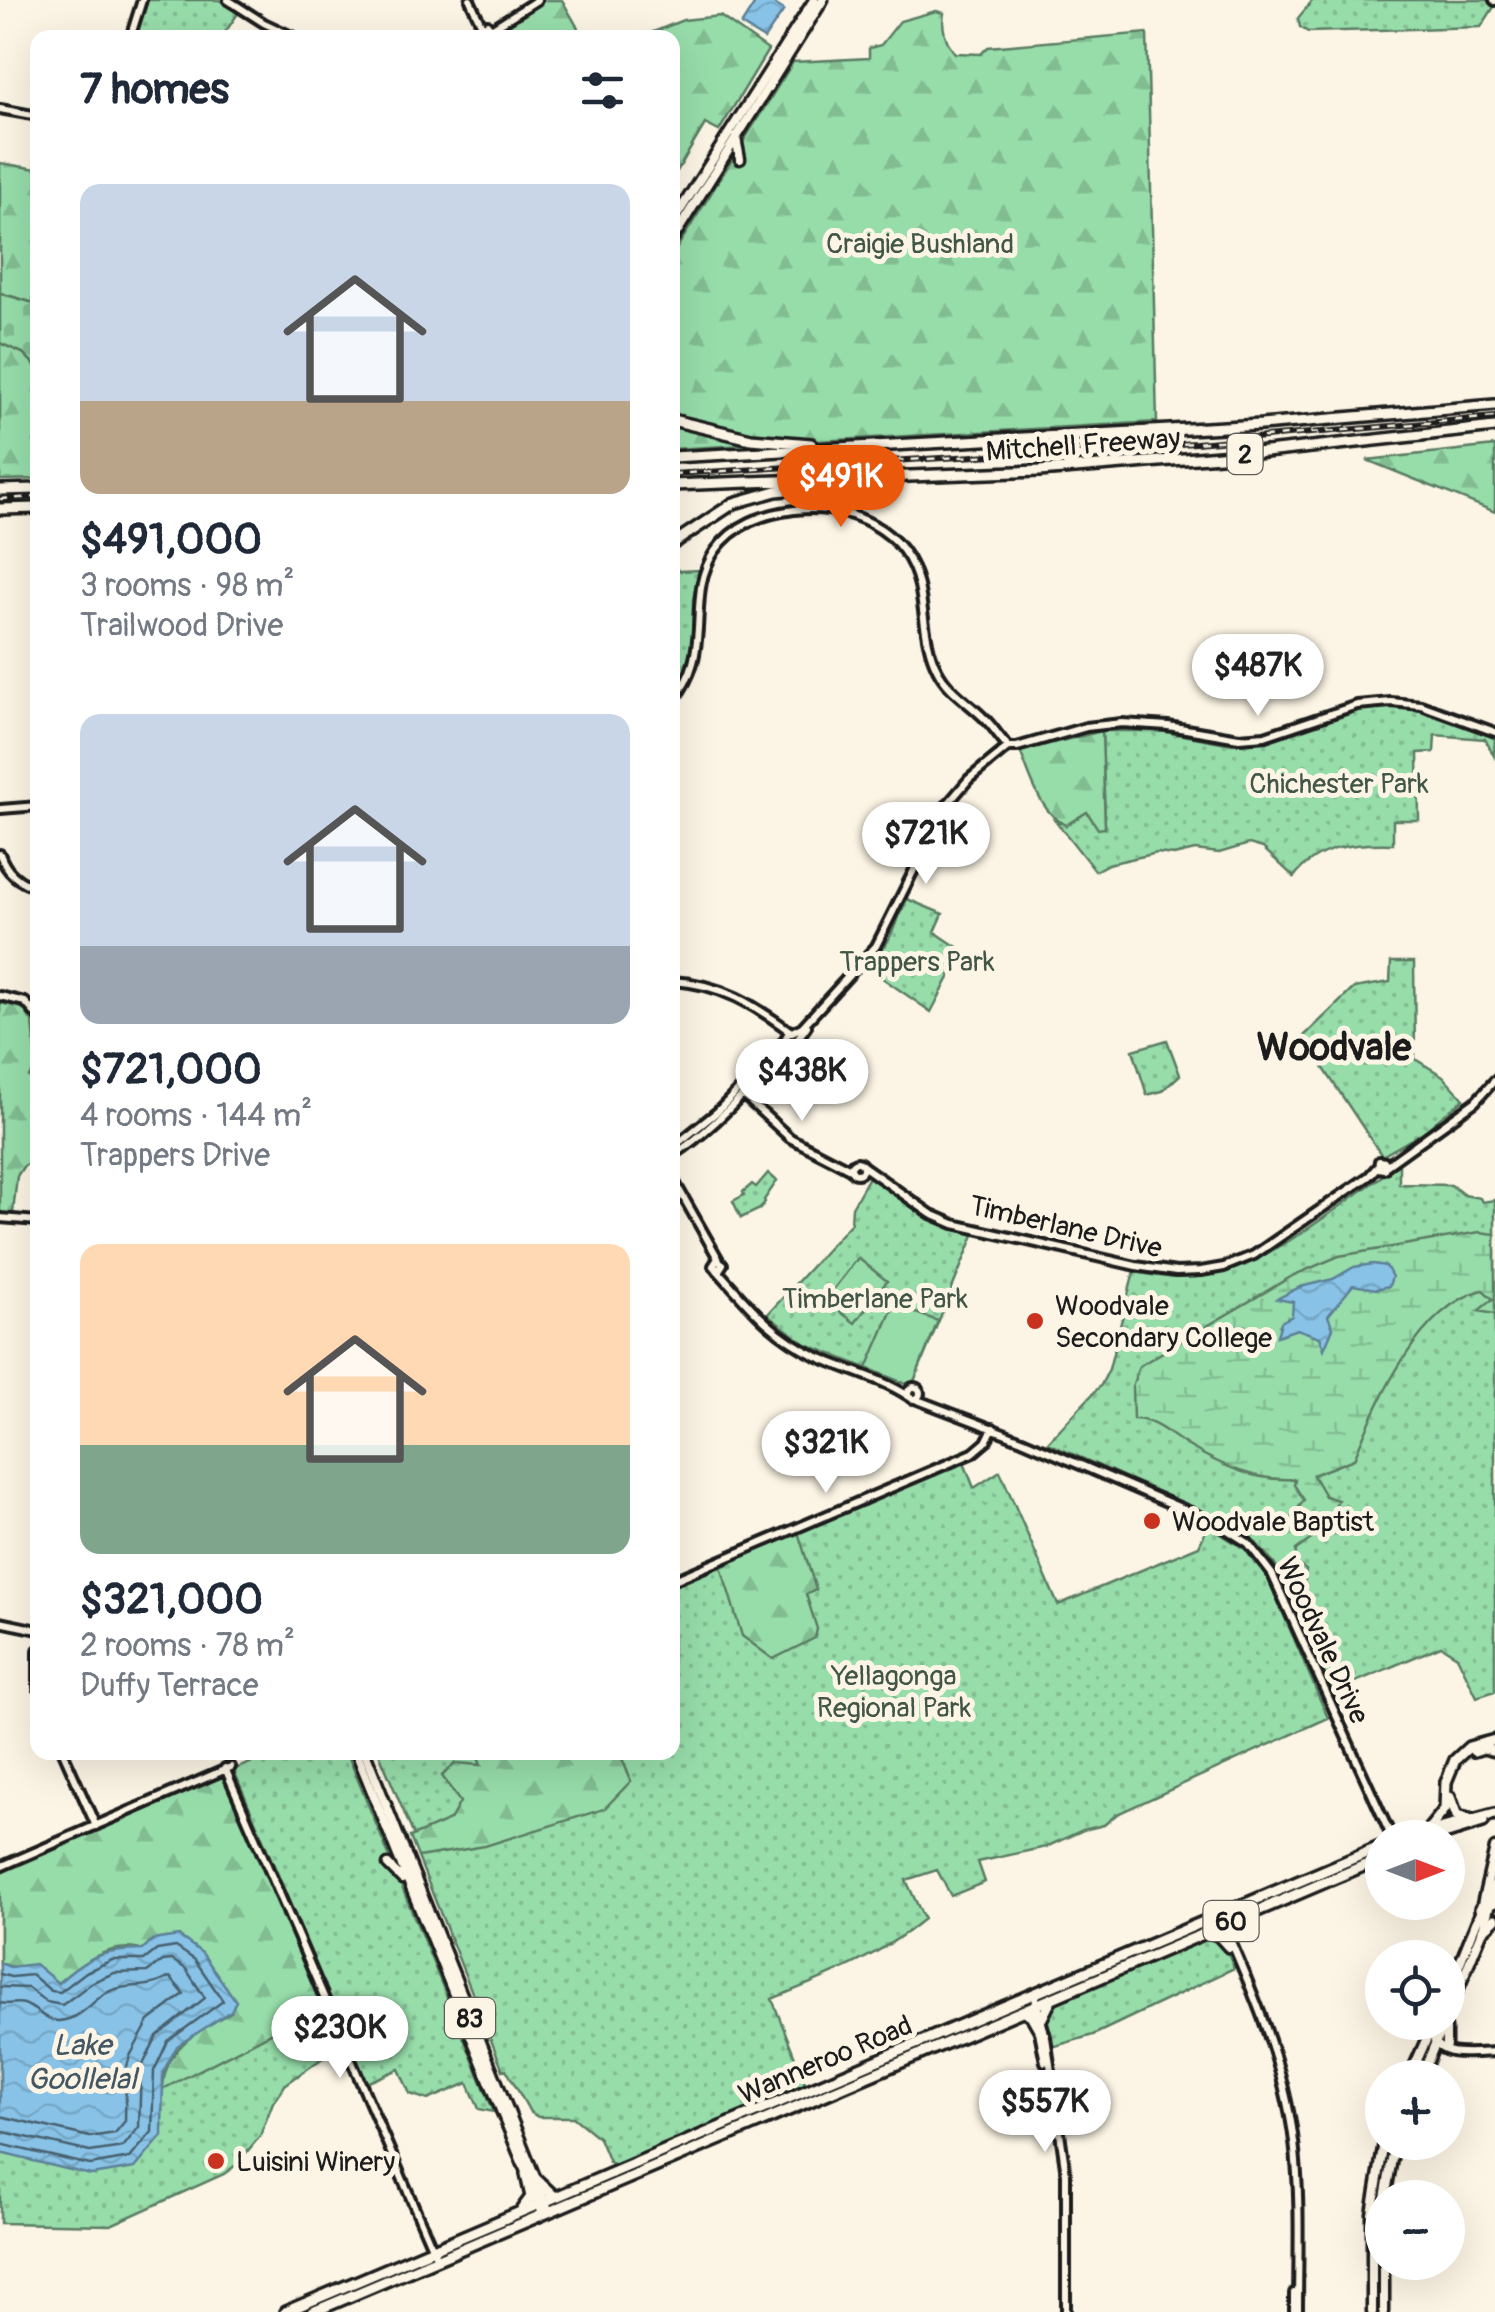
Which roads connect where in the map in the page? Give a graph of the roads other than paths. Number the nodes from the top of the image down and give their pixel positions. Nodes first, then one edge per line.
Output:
1 (142, 0) edge
2 (224, 0) edge
3 (472, 0) edge
4 (533, 0) edge
5 (806, 0) edge
6 (819, 1) edge
7 (805, 14) junction
8 (486, 27) junction
9 (133, 30) edge
10 (272, 30) edge
11 (279, 30) edge
12 (479, 30) edge
13 (482, 30) edge
14 (0, 109) edge
15 (30, 115) edge
16 (736, 138) junction
17 (740, 159) dead end
18 (680, 210) edge
19 (680, 227) edge
20 (1495, 404) edge
21 (680, 422) edge
22 (1495, 427) edge
23 (848, 448) junction
24 (680, 457) edge
25 (881, 479) junction
26 (680, 485) edge
27 (30, 489) edge
28 (0, 490) edge
29 (30, 508) edge
30 (0, 510) edge
31 (680, 538) edge
32 (680, 692) edge
33 (1495, 732) edge
34 (1009, 749) junction
35 (30, 805) edge
36 (0, 808) edge
37 (0, 854) edge
38 (0, 864) edge
39 (30, 887) edge
40 (30, 889) edge
41 (680, 983) edge
42 (0, 996) edge
43 (30, 1008) edge
44 (792, 1037) junction
45 (1495, 1080) edge
46 (742, 1091) junction
47 (680, 1141) edge
48 (680, 1150) edge
49 (680, 1195) edge
50 (0, 1220) edge
51 (30, 1222) edge
52 (992, 1427) junction
53 (680, 1576) edge
54 (0, 1620) edge
55 (30, 1627) edge
56 (1494, 1743) edge
57 (68, 1760) edge
58 (359, 1760) edge
59 (368, 1760) edge
60 (1494, 1817) edge
61 (1468, 1819) junction
62 (1381, 1820) edge
63 (1438, 1820) edge
64 (1465, 1820) edge
65 (97, 1824) junction
66 (1465, 1825) edge
67 (1495, 1848) edge
68 (1365, 1854) edge
69 (388, 1865) dead end
70 (1365, 1865) edge
71 (0, 1866) edge
72 (1495, 1884) edge
73 (408, 1886) junction
74 (1488, 1904) edge
75 (1239, 1918) junction
76 (1495, 1919) edge
77 (1220, 1921) junction
78 (1483, 1930) junction
79 (1208, 1931) junction
80 (1229, 1941) junction
81 (1465, 1961) edge
82 (1465, 1967) edge
83 (1056, 1997) junction
84 (1032, 2003) junction
85 (1041, 2024) junction
86 (1426, 2040) edge
87 (1434, 2040) edge
88 (1437, 2040) edge
89 (1446, 2040) edge
90 (1435, 2044) junction
91 (1446, 2045) junction
92 (1456, 2051) junction
93 (1495, 2052) edge
94 (1420, 2055) junction
95 (1418, 2060) edge
96 (1428, 2060) edge
97 (1381, 2160) edge
98 (531, 2176) junction
99 (547, 2206) junction
100 (516, 2214) junction
101 (432, 2252) junction
102 (1384, 2280) edge
103 (328, 2307) edge
104 (285, 2312) edge
105 (1065, 2312) edge
106 (1296, 2312) edge
107 (1372, 2312) edge
108 (1384, 2312) edge

1 - 9 street
2 - 10 street
2 - 11 street
3 - 8 street
4 - 8 street
5 - 7 main road
6 - 7 main road
6 - 16 main road
7 - 18 main road
8 - 12 street
8 - 13 street
14 - 15 street
16 - 17 main road
16 - 19 main road
20 - 23 highway, Mitchell Freeway / 2
21 - 23 highway
22 - 25 highway, Mitchell Freeway / 2
23 - 24 highway, Mitchell Freeway / 2
25 - 26 highway, Mitchell Freeway / 2
25 - 31 highway
27 - 28 highway
29 - 30 highway
32 - 34 street
33 - 34 street
34 - 44 street
35 - 36 street
37 - 39 street
38 - 40 street
41 - 44 street
42 - 43 street
44 - 46 street
45 - 46 street, Timberlane Drive
46 - 47 street
46 - 48 street
49 - 52 street, Woodvale Drive
50 - 51 street
52 - 53 street
52 - 62 street, Woodvale Drive
54 - 55 street
56 - 61 highway
56 - 63 highway
57 - 65 street
58 - 73 main road, 83
59 - 98 main road, 83
60 - 61 highway
60 - 66 highway
61 - 64 highway
65 - 71 street
65 - 101 street
67 - 74 main road
68 - 77 highway, Wanneroo Road / 60
69 - 73 main road
70 - 75 highway, Wanneroo Road / 60
72 - 74 main road
73 - 98 main road, 83
74 - 78 main road
74 - 81 main road
75 - 77 highway, Wanneroo Road / 60
75 - 80 highway
76 - 78 highway
77 - 79 highway, Wanneroo Road / 60
77 - 80 street
77 - 84 highway, Wanneroo Road / 60
78 - 82 main road
79 - 80 highway
79 - 83 highway, Wanneroo Road / 60
80 - 106 street
83 - 84 highway, Wanneroo Road / 60
83 - 85 highway
84 - 85 street
84 - 85 highway
84 - 99 highway, Wanneroo Road / 60
84 - 99 highway, Wanneroo Road / 60
85 - 105 street
86 - 94 main road
87 - 90 street
88 - 90 main road
89 - 91 main road
90 - 91 street
90 - 92 street
90 - 94 street
90 - 96 main road
91 - 92 street
92 - 93 street
94 - 95 main road
97 - 107 main road
98 - 99 highway
98 - 99 main road, 83
98 - 100 highway
99 - 100 highway, Wanneroo Road / 60
99 - 101 highway, Wanneroo Road / 60
100 - 101 highway, Wanneroo Road / 60
101 - 103 highway, Wanneroo Road / 60
101 - 103 highway, Wanneroo Road / 60
102 - 108 main road
103 - 104 highway, Wanneroo Road / 60

